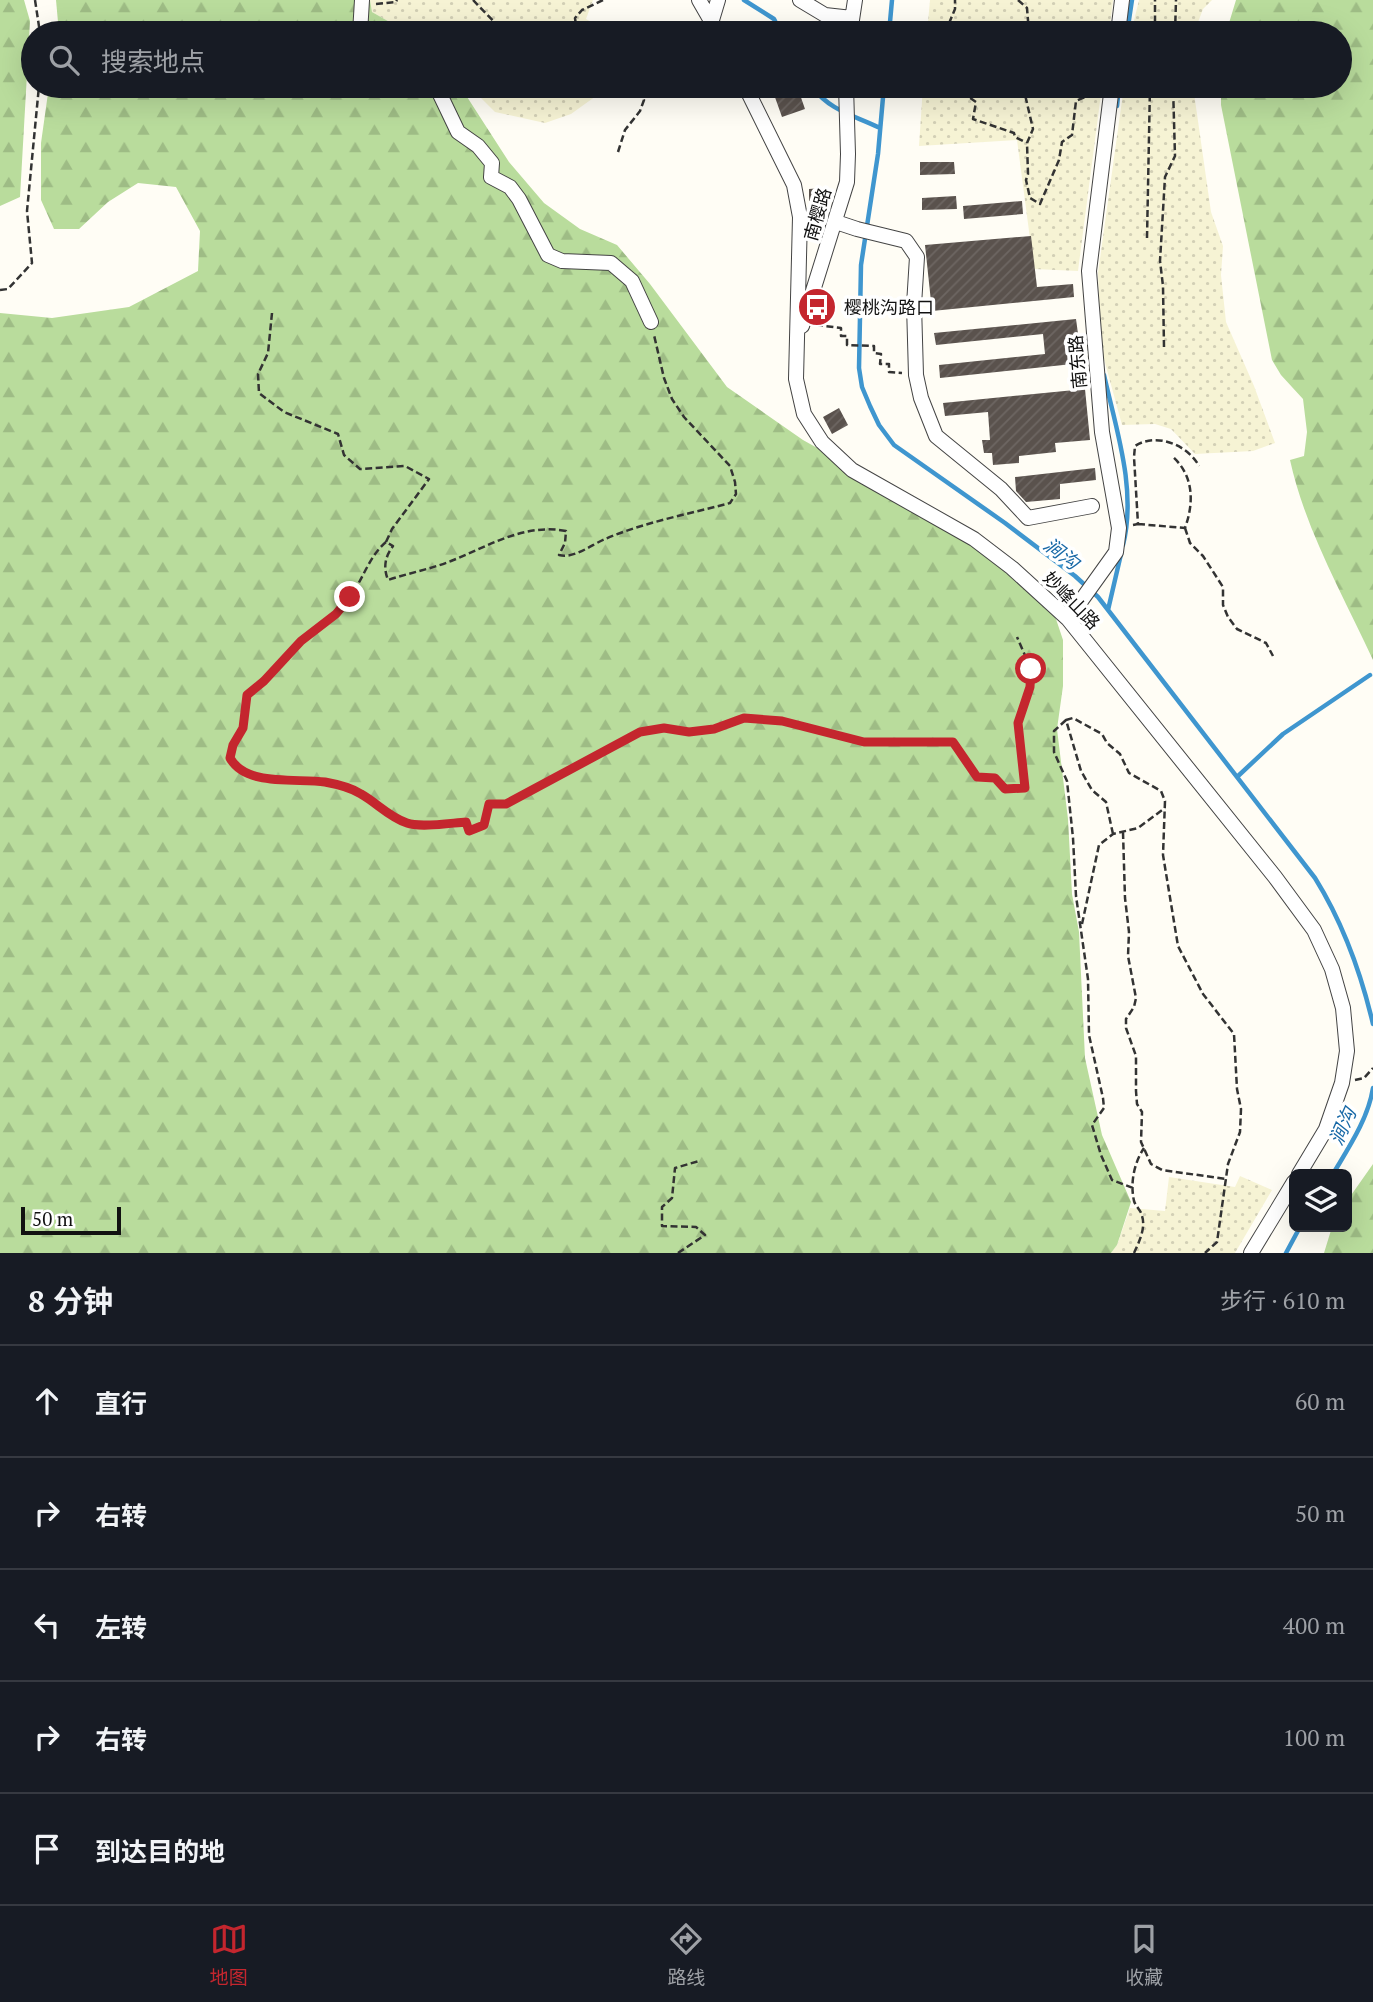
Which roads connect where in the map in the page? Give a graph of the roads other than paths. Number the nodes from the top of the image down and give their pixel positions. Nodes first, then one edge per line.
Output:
1 (699, 0) edge
2 (718, 0) edge
3 (800, 0) edge
4 (855, 0) edge
5 (1122, 0) edge
6 (362, 2) edge
7 (361, 21) edge
8 (711, 21) edge
9 (716, 21) edge
10 (839, 21) edge
11 (852, 21) edge
12 (1119, 21) edge
13 (442, 98) edge
14 (751, 98) edge
15 (846, 98) edge
16 (1111, 98) edge
17 (836, 222) junction
18 (651, 322) road end
19 (796, 350) junction
20 (1092, 506) dead end
21 (1068, 619) junction
22 (1302, 1169) edge
23 (1289, 1190) edge
24 (1251, 1253) edge

1 - 8 street
2 - 9 street
3 - 10 street
4 - 11 street
5 - 12 street
6 - 7 street
13 - 18 street
14 - 19 street, 妙峰山路
15 - 17 street, 南樱路
16 - 21 street, 南东路
17 - 19 street, 南樱路
17 - 20 street
19 - 21 street, 妙峰山路
21 - 22 street, 妙峰山路
23 - 24 street

